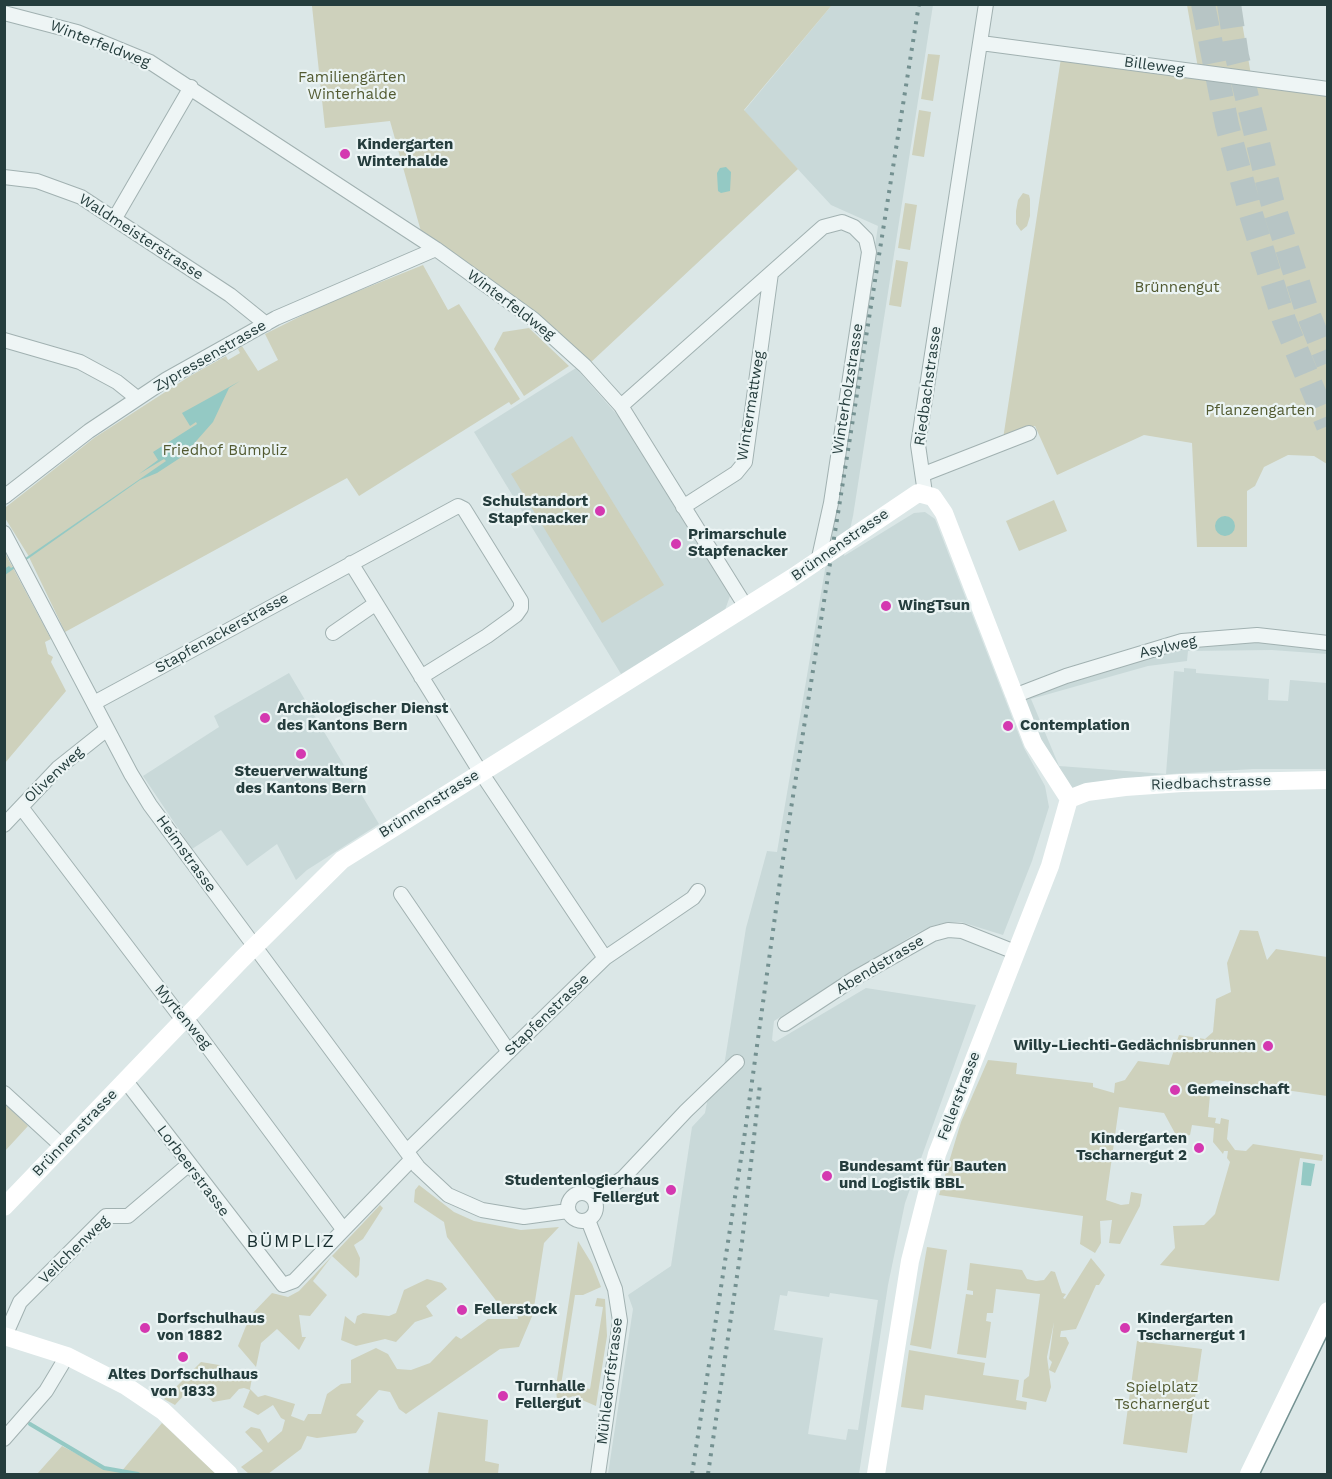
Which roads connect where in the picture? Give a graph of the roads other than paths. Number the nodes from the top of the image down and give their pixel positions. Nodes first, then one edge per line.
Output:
1 (987, 4) edge
2 (4, 13) edge
3 (981, 43) junction
4 (191, 87) junction
5 (1328, 89) edge
6 (4, 177) edge
7 (115, 218) junction
8 (436, 249) junction
9 (771, 273) junction
10 (266, 324) junction
11 (4, 340) edge
12 (136, 398) junction
13 (621, 405) junction
14 (1029, 433) dead end
15 (924, 474) junction
16 (925, 493) junction
17 (4, 497) edge
18 (683, 507) junction
19 (4, 533) edge
20 (818, 561) junction
21 (351, 563) junction
22 (375, 604) junction
23 (746, 608) junction
24 (333, 633) dead end
25 (1328, 643) edge
26 (421, 677) junction
27 (1014, 696) junction
28 (94, 703) junction
29 (107, 729) junction
30 (480, 772) junction
31 (1328, 780) edge
32 (1069, 799) junction
33 (21, 807) junction
34 (4, 825) edge
35 (698, 891) dead end
36 (401, 894) dead end
37 (254, 947) junction
38 (1015, 952) junction
39 (605, 958) junction
40 (185, 1019) junction
41 (785, 1024) dead end
42 (509, 1052) junction
43 (737, 1062) dead end
44 (125, 1080) junction
45 (4, 1093) edge
46 (62, 1146) junction
47 (409, 1155) junction
48 (188, 1165) junction
49 (593, 1198) junction
50 (4, 1207) edge
51 (568, 1210) junction
52 (588, 1220) junction
53 (343, 1229) junction
54 (287, 1285) joint
55 (1328, 1311) edge
56 (5, 1336) edge
57 (67, 1356) junction
58 (4, 1439) edge
59 (229, 1474) edge
60 (598, 1474) edge
61 (876, 1474) edge
62 (1249, 1474) edge

1 - 3 street, Riedbachstrasse
2 - 4 street, Winterfeldweg
3 - 5 street, Billeweg
3 - 15 street, Riedbachstrasse
4 - 7 street
4 - 8 street, Winterfeldweg
6 - 7 street, Waldmeisterstrasse
7 - 10 street, Waldmeisterstrasse
8 - 10 street, Zypressenstrasse
8 - 13 street, Winterfeldweg
9 - 13 street
9 - 18 street, Wintermattweg
9 - 20 street, Winterholzstrasse
10 - 12 street, Zypressenstrasse
11 - 12 street
12 - 17 street, Zypressenstrasse
13 - 18 street, Winterfeldweg
14 - 15 street
15 - 16 street, Riedbachstrasse
16 - 20 street, Brünnenstrasse
16 - 27 street
18 - 23 street, Winterfeldweg
19 - 28 street, Heimstrasse
20 - 23 street, Brünnenstrasse
21 - 22 street
21 - 26 street, Stapfenackerstrasse
21 - 28 street, Stapfenackerstrasse
22 - 24 street
22 - 26 street
23 - 30 street, Brünnenstrasse
25 - 27 street, Asylweg
26 - 30 street
27 - 32 street
28 - 29 street, Heimstrasse
29 - 33 street, Olivenweg
29 - 37 street, Heimstrasse
30 - 37 street, Brünnenstrasse
30 - 39 street
31 - 32 street, Riedbachstrasse
32 - 38 street, Fellerstrasse
33 - 34 street, Olivenweg
33 - 40 street, Myrtenweg
35 - 39 street, Stapfenstrasse
36 - 42 street
37 - 40 street, Brünnenstrasse
37 - 47 street, Heimstrasse
38 - 41 street, Abendstrasse
38 - 61 street, Fellerstrasse
39 - 42 street, Stapfenstrasse
40 - 44 street, Brünnenstrasse
40 - 53 street, Myrtenweg
42 - 47 street, Stapfenstrasse
43 - 49 street
44 - 46 street, Brünnenstrasse
44 - 48 street, Lorbeerstrasse
45 - 46 street
46 - 50 street, Brünnenstrasse
47 - 51 street
47 - 53 street, Stapfenstrasse
48 - 54 street, Lorbeerstrasse
48 - 56 street, Veilchenweg
49 - 51 street
49 - 52 street
51 - 52 street
52 - 60 street, Mühledorfstrasse
53 - 54 street, Stapfenstrasse
55 - 62 street
56 - 57 street
57 - 58 street
57 - 59 street

